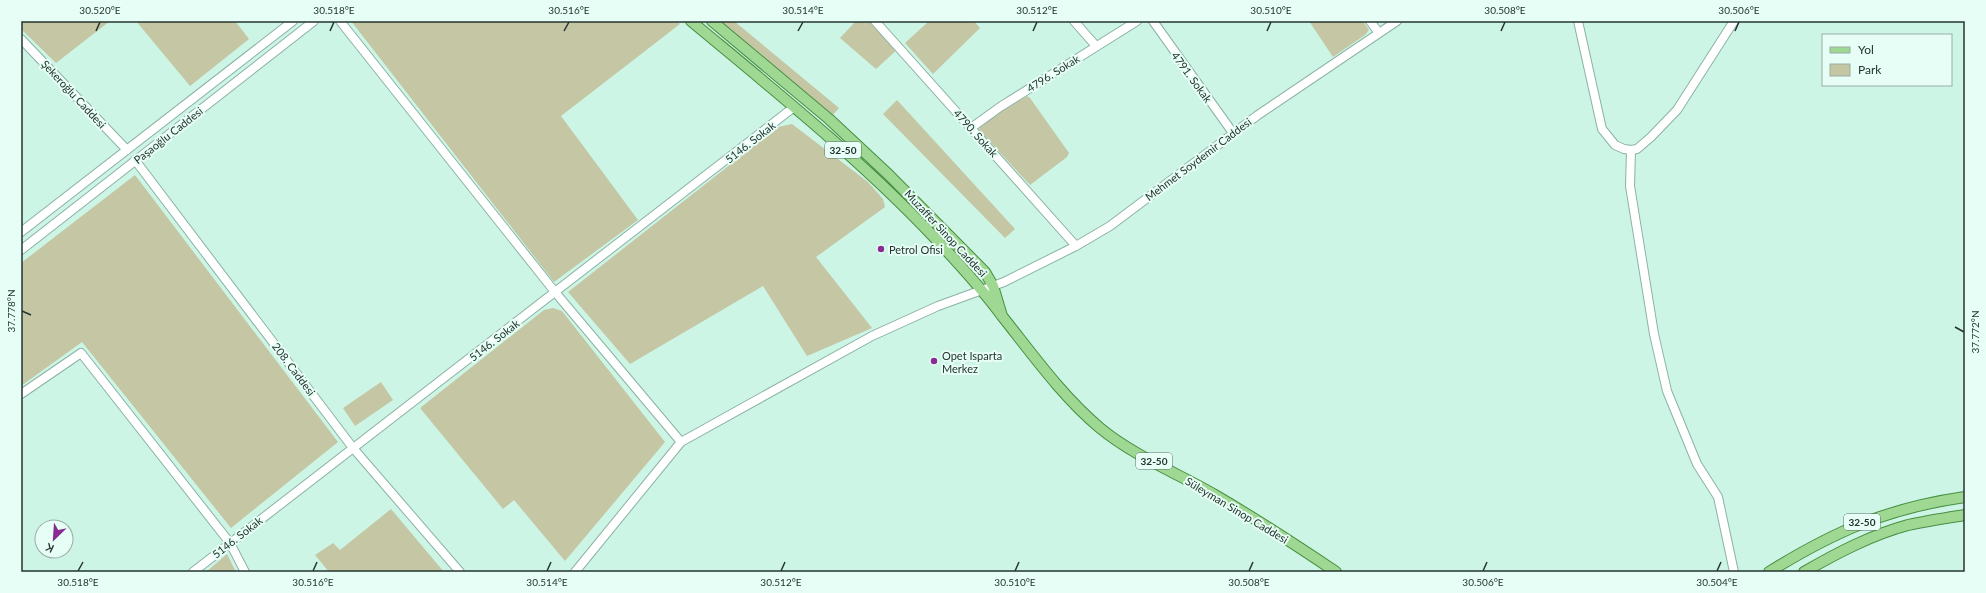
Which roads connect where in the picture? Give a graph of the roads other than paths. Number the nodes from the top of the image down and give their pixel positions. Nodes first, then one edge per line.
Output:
1 (293, 21) edge
2 (314, 21) edge
3 (340, 21) edge
4 (692, 21) edge
5 (712, 21) edge
6 (875, 21) edge
7 (1074, 21) edge
8 (1137, 21) edge
9 (1153, 21) edge
10 (1370, 21) edge
11 (1397, 21) edge
12 (1578, 21) edge
13 (1734, 21) edge
14 (1379, 33) junction
15 (21, 39) edge
16 (1096, 46) junction
17 (794, 108) junction
18 (971, 128) junction
19 (1233, 133) junction
20 (127, 150) junction
21 (1631, 150) junction
22 (136, 160) junction
23 (21, 232) edge
24 (1076, 246) junction
25 (21, 250) edge
26 (993, 286) junction
27 (983, 290) junction
28 (555, 292) junction
29 (1002, 316) junction
30 (21, 394) edge
31 (681, 442) junction
32 (354, 448) junction
33 (1965, 497) edge
34 (1965, 515) edge
35 (230, 542) junction
36 (193, 572) edge
37 (245, 572) edge
38 (460, 572) edge
39 (575, 572) edge
40 (1336, 572) edge
41 (1734, 572) edge
42 (1769, 572) edge
43 (1804, 572) edge

1 - 20 street, Paşaoğlu Caddesi
2 - 22 street, Paşaoğlu Caddesi
3 - 28 street
4 - 17 main road, Muzaffer Sinop Caddesi / 32-50
5 - 26 main road, Muzaffer Sinop Caddesi / 32-50
6 - 18 street, 4790. Sokak
7 - 16 street
8 - 16 street, 4796. Sokak
9 - 19 street, 4791. Sokak
10 - 14 street
11 - 14 street, Mehmet Soydemir Caddesi
12 - 21 street
13 - 21 street
14 - 19 street, Mehmet Soydemir Caddesi
15 - 20 street, Şekeroğlu Caddesi
16 - 18 street, 4796. Sokak
17 - 27 main road, Muzaffer Sinop Caddesi / 32-50
17 - 28 street, 5146. Sokak
18 - 24 street, 4790. Sokak
19 - 24 street, Mehmet Soydemir Caddesi
20 - 23 street, Paşaoğlu Caddesi
21 - 41 street
22 - 25 street, Paşaoğlu Caddesi
22 - 32 street, 208. Caddesi
24 - 26 street, Mehmet Soydemir Caddesi
26 - 27 street, Mehmet Soydemir Caddesi
26 - 29 main road, Muzaffer Sinop Caddesi / 32-50
27 - 29 main road, Muzaffer Sinop Caddesi / 32-50
27 - 31 street, Mehmet Soydemir Caddesi
28 - 31 street
28 - 32 street, 5146. Sokak
29 - 40 main road, Süleyman Sinop Caddesi / 32-50
30 - 35 street
31 - 39 street
32 - 35 street, 5146. Sokak
32 - 38 street, 208. Caddesi
33 - 42 main road, 32-50
34 - 43 main road, 32-50
35 - 36 street, 5146. Sokak
35 - 37 street

